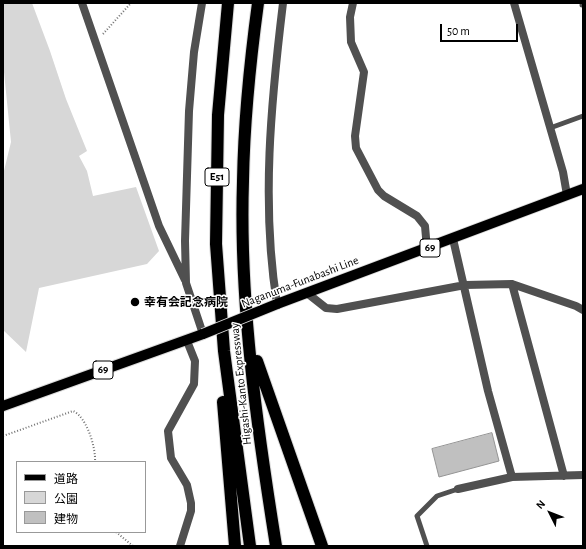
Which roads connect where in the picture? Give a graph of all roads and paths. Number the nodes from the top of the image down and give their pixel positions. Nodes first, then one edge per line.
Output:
1 (82, 3) edge
2 (131, 3) edge
3 (202, 3) edge
4 (228, 3) edge
5 (259, 3) edge
6 (283, 3) edge
7 (353, 3) edge
8 (514, 3) edge
9 (96, 40) junction
10 (583, 116) edge
11 (550, 128) junction
12 (583, 189) edge
13 (567, 195) junction
14 (453, 239) junction
15 (426, 249) junction
16 (186, 283) junction
17 (512, 284) junction
18 (465, 285) junction
19 (307, 293) junction
20 (277, 304) junction
21 (583, 310) edge
22 (203, 334) junction
23 (249, 339) junction
24 (188, 341) junction
25 (224, 351) junction
26 (3, 406) edge
27 (3, 436) edge
28 (95, 461) edge
29 (583, 475) edge
30 (564, 476) junction
31 (512, 477) junction
32 (458, 489) joint
33 (117, 533) edge
34 (133, 546) edge
35 (180, 546) edge
36 (236, 546) edge
37 (250, 546) edge
38 (276, 546) edge
39 (322, 546) edge
40 (427, 546) edge

1 - 9 street
2 - 9 path
3 - 16 street
4 - 25 highway, Higashi-Kanto Expressway / E51
5 - 23 highway, Higashi-Kanto Expressway / E51
6 - 20 street
7 - 15 street
8 - 11 street
9 - 16 street
10 - 11 lane
11 - 13 street
12 - 13 main road, Naganuma-Funabashi Line / 69
13 - 14 main road, Naganuma-Funabashi Line / 69
14 - 15 main road, Naganuma-Funabashi Line / 69
14 - 18 street
15 - 19 main road, Naganuma-Funabashi Line / 69
16 - 22 street
17 - 18 street
17 - 21 street
17 - 30 street
18 - 19 street
18 - 31 street
19 - 20 main road, Naganuma-Funabashi Line / 69
20 - 22 main road, Naganuma-Funabashi Line / 69, bridge
22 - 24 main road, Naganuma-Funabashi Line / 69
23 - 38 highway, Higashi-Kanto Expressway / E51
23 - 39 highway
24 - 26 main road, Naganuma-Funabashi Line / 69
24 - 35 street
25 - 36 highway
25 - 37 highway, Higashi-Kanto Expressway / E51
27 - 28 path
29 - 30 street
30 - 31 street
31 - 32 street
32 - 40 lane
33 - 34 path

